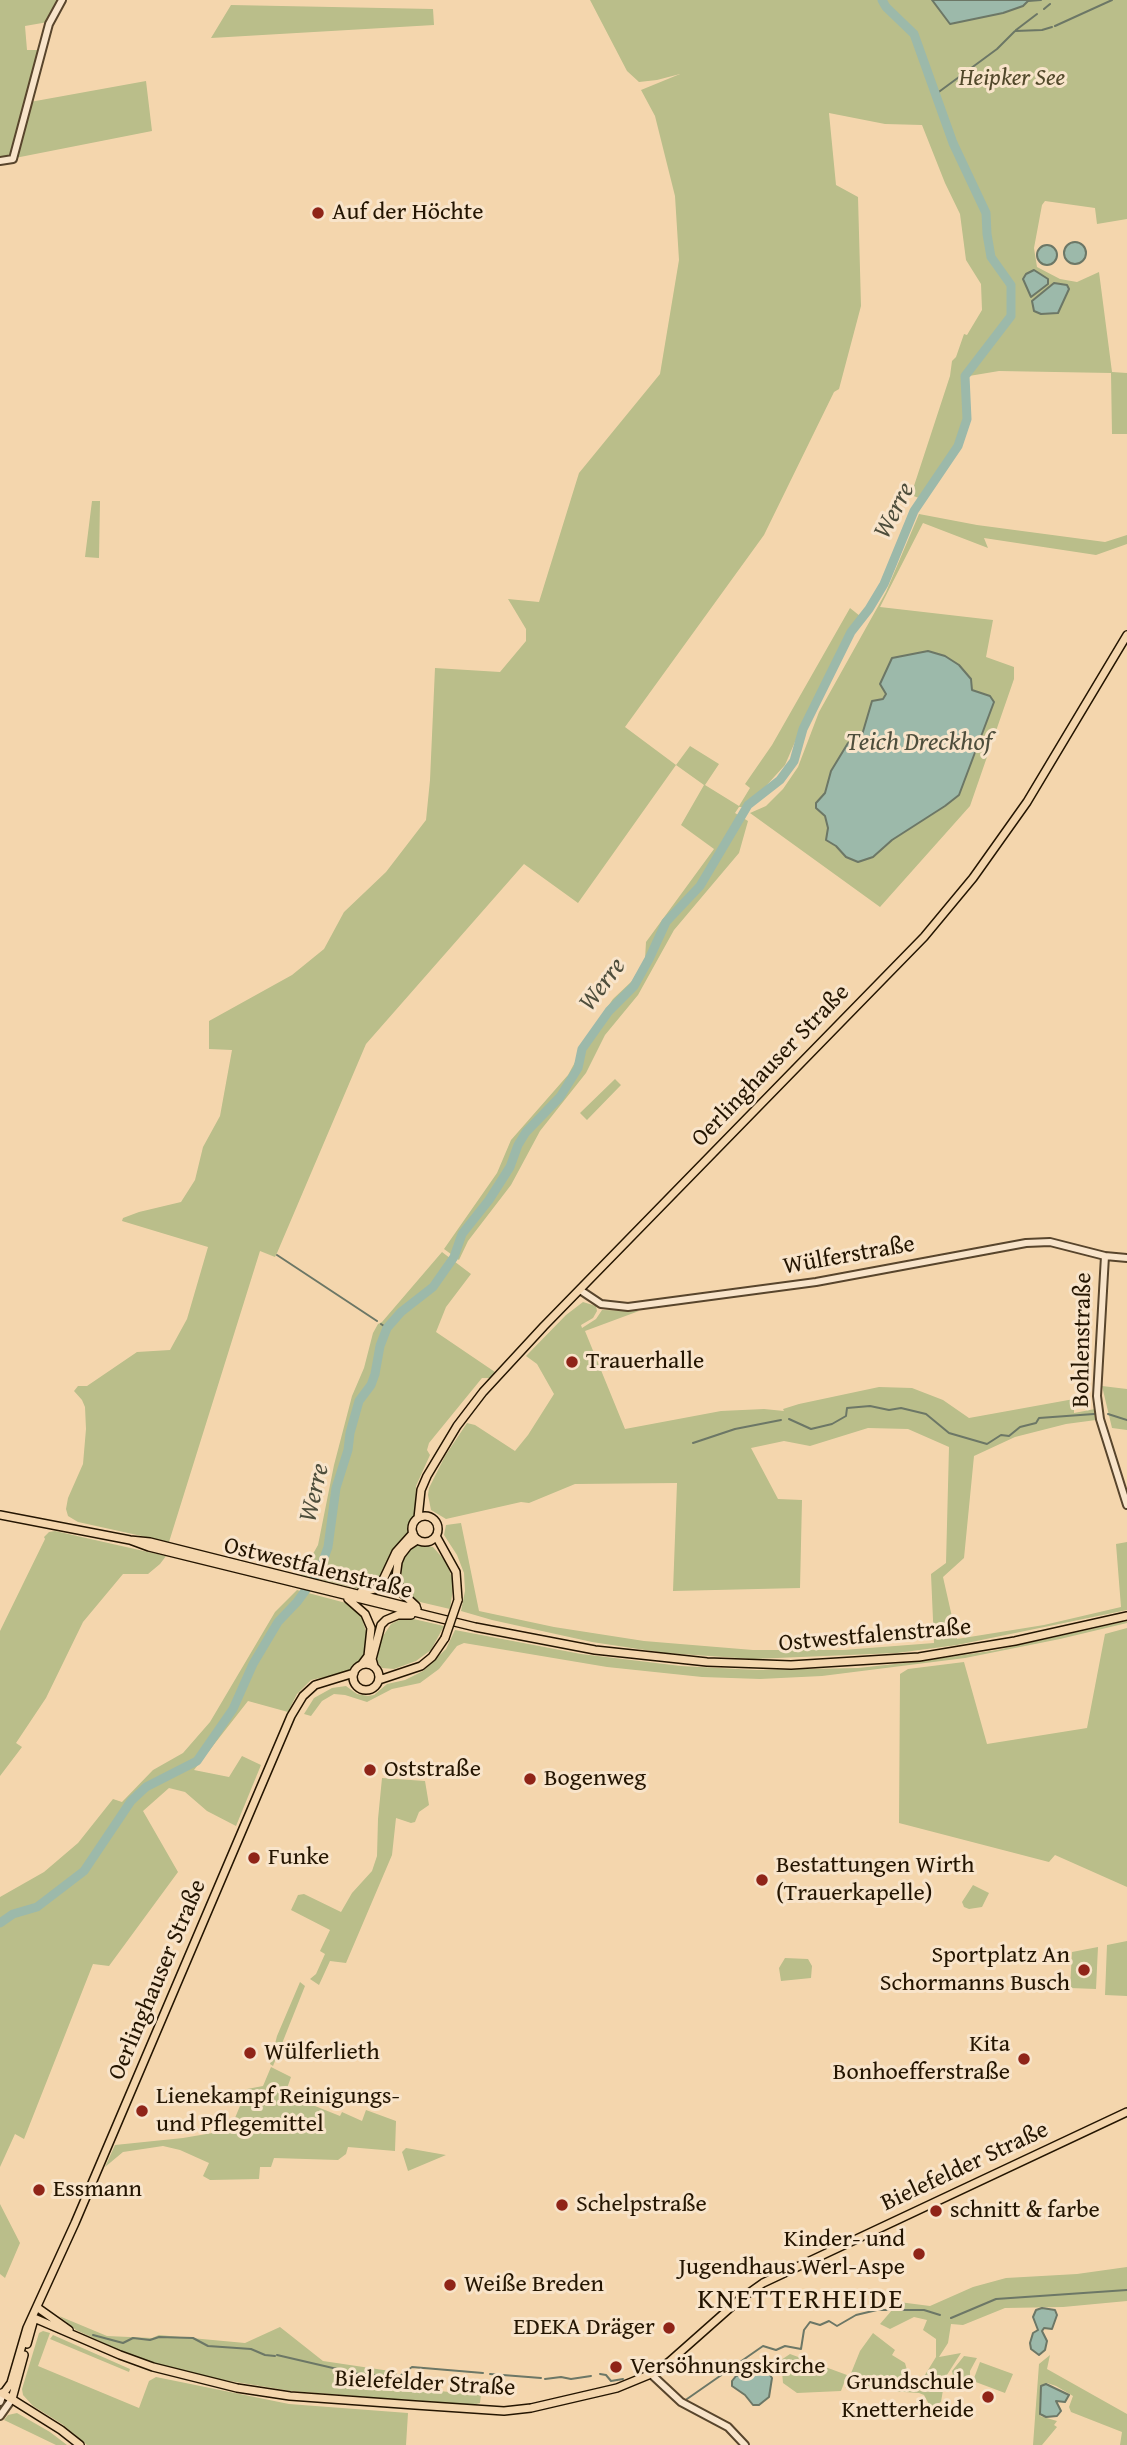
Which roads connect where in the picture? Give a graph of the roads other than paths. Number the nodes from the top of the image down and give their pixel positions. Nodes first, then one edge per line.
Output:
1 (62, 0) edge
2 (0, 161) edge
3 (1127, 635) edge
4 (1105, 1256) junction
5 (1127, 1258) edge
6 (579, 1290) junction
7 (421, 1503) junction
8 (1127, 1505) edge
9 (0, 1515) edge
10 (428, 1516) junction
11 (418, 1518) junction
12 (415, 1536) junction
13 (433, 1539) junction
14 (339, 1592) junction
15 (422, 1612) junction
16 (1127, 1616) edge
17 (362, 1664) junction
18 (377, 1672) junction
19 (354, 1673) junction
20 (339, 1679) junction
21 (354, 1682) junction
22 (1127, 2112) edge
23 (38, 2308) junction
24 (34, 2318) junction
25 (75, 2334) junction
26 (651, 2374) junction
27 (1, 2396) edge
28 (12, 2399) junction
29 (0, 2416) edge
30 (80, 2445) edge
31 (745, 2445) edge

1 - 2 street
3 - 6 main road, Oerlinghauser Straße
4 - 5 street, Wülferstraße
4 - 6 street, Wülferstraße
4 - 8 street, Bohlenstraße
6 - 7 main road, Oerlinghauser Straße
7 - 10 main road
7 - 11 main road, Oerlinghauser Straße
9 - 14 main road, Ostwestfalenstraße
10 - 11 main road
10 - 13 main road
11 - 12 main road
12 - 13 main road
12 - 14 main road
12 - 15 main road
13 - 18 main road, bridge
14 - 15 main road, Ostwestfalenstraße
14 - 17 main road
15 - 16 main road, Ostwestfalenstraße
15 - 18 main road
17 - 18 main road
17 - 19 main road
18 - 21 main road
19 - 20 main road, Oerlinghauser Straße
19 - 21 main road
20 - 21 main road
20 - 23 main road, Oerlinghauser Straße
22 - 26 main road, Bielefelder Straße
23 - 24 main road, Oerlinghauser Straße
23 - 25 main road, Bielefelder Straße
24 - 25 main road, Bielefelder Straße
24 - 27 main road, Oerlinghauser Straße
24 - 28 main road, Oerlinghauser Straße
25 - 26 main road, Bielefelder Straße
26 - 31 street
27 - 28 main road
28 - 29 street, Oerlinghauser Straße
28 - 30 main road

